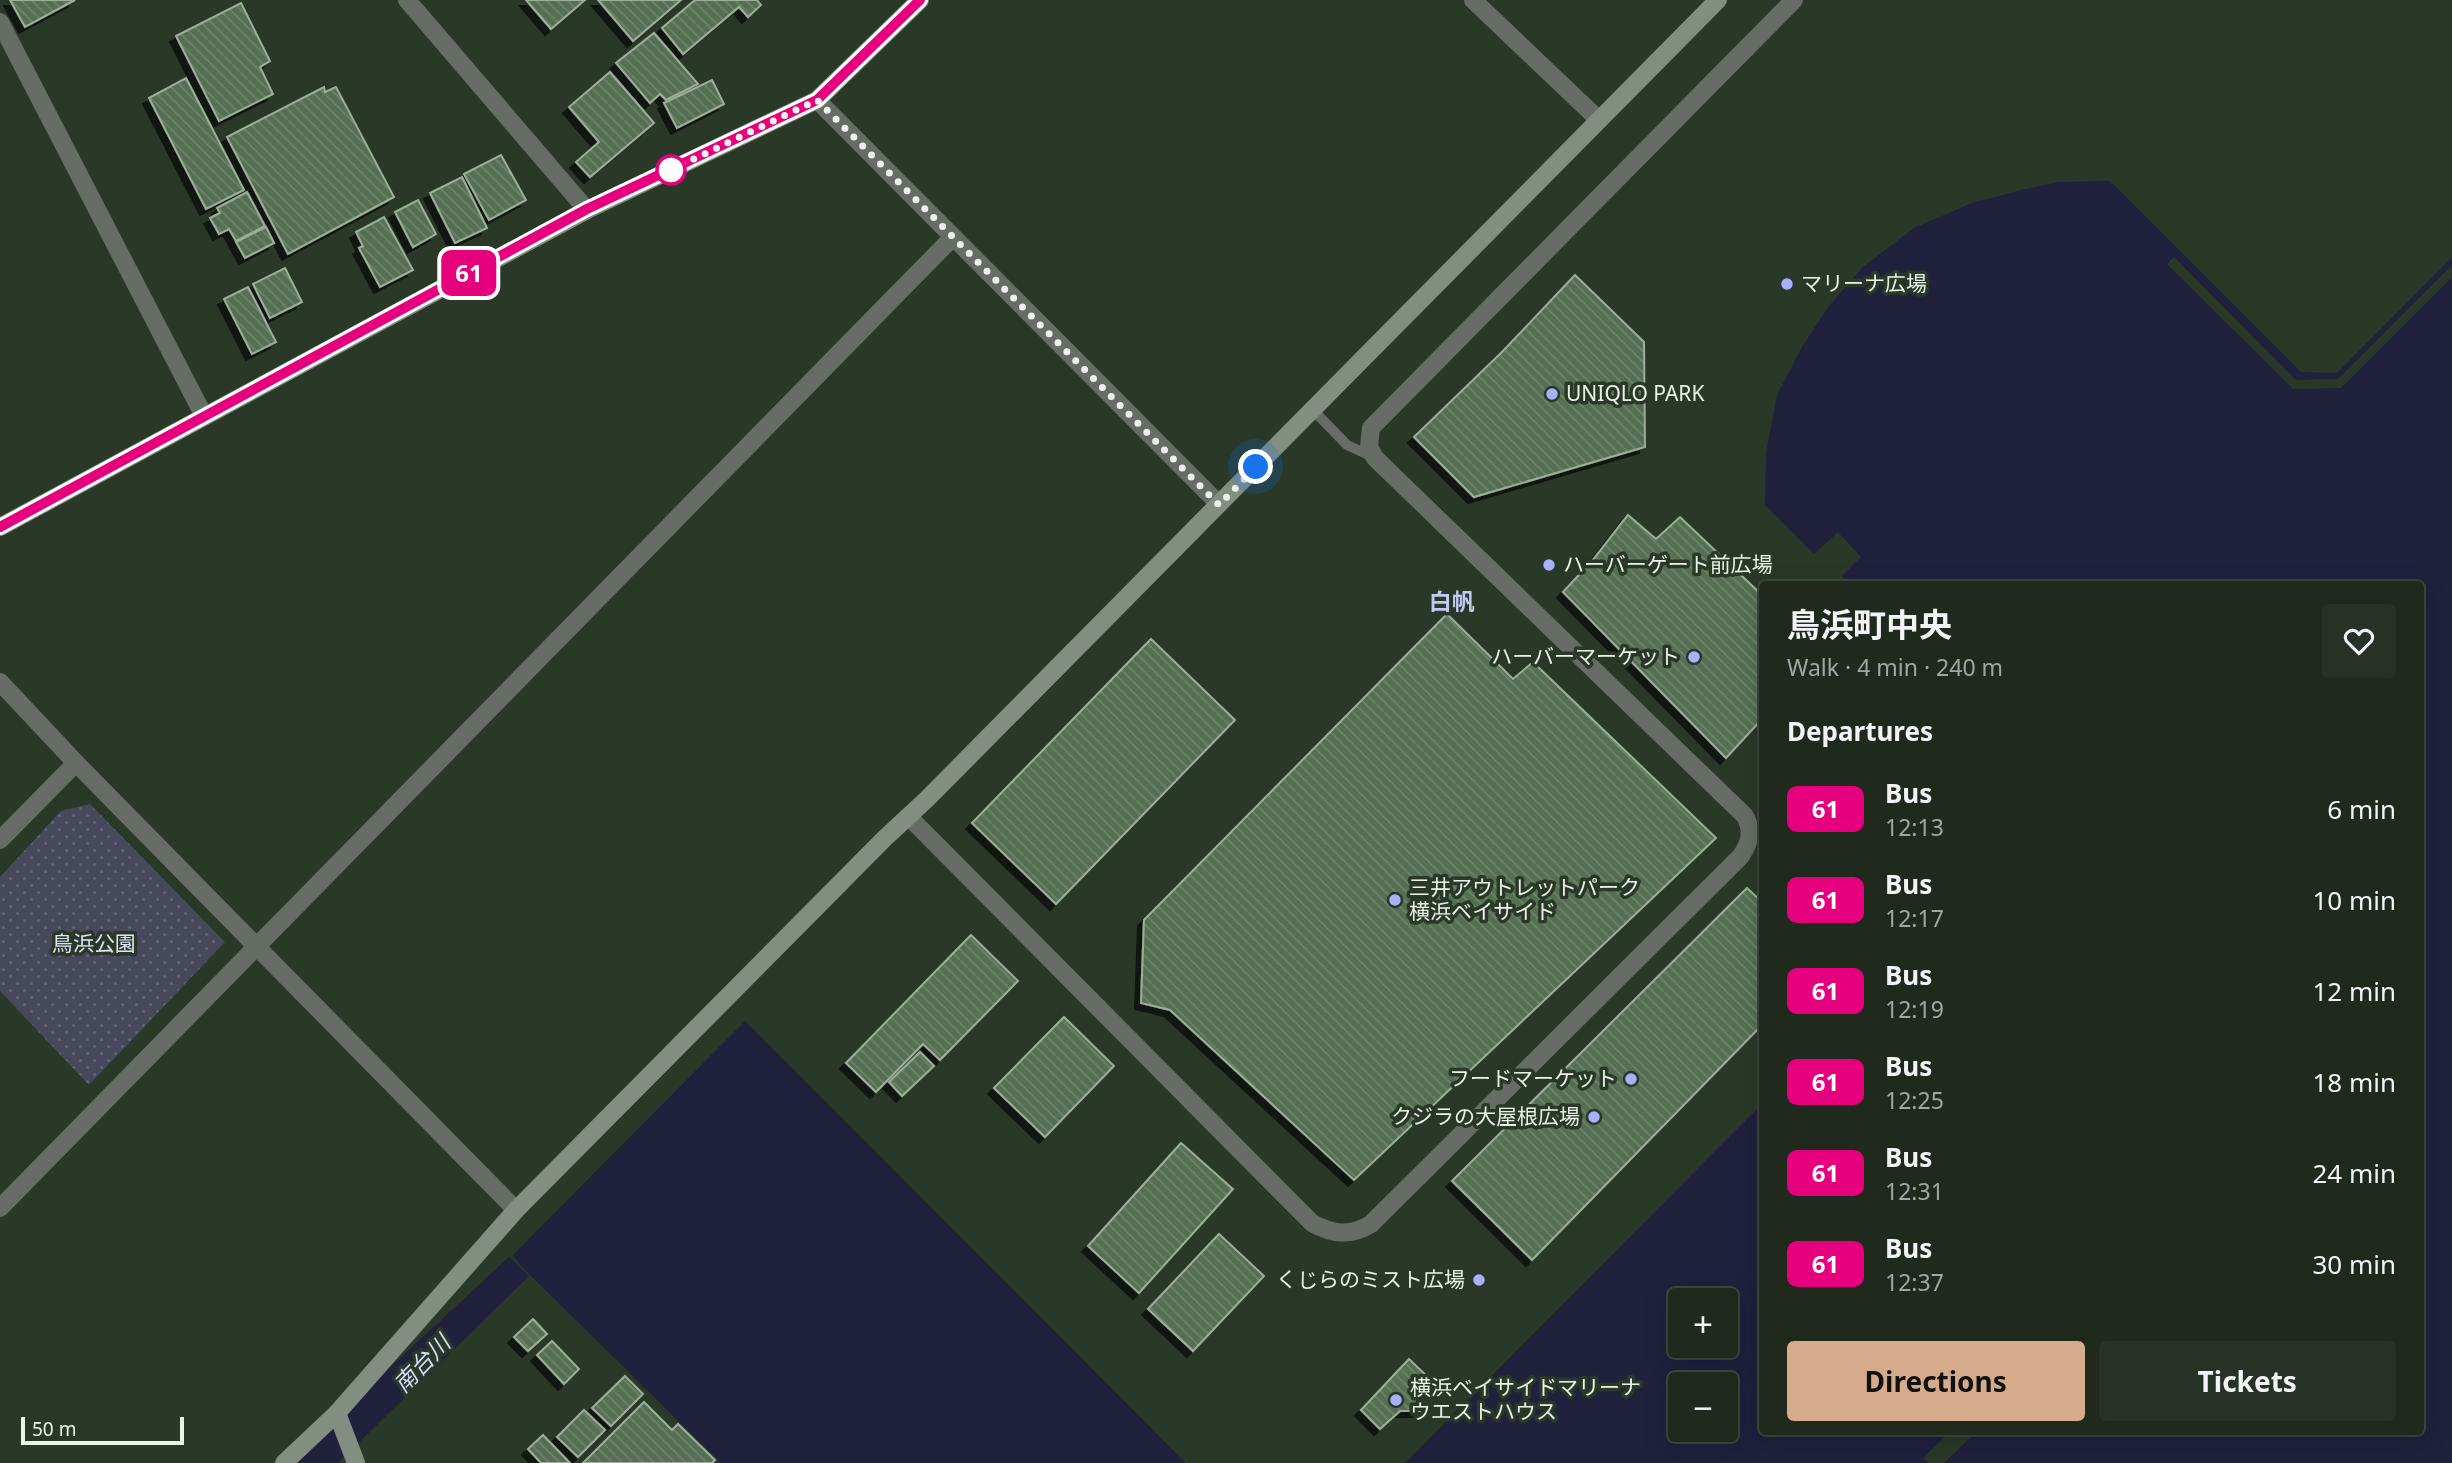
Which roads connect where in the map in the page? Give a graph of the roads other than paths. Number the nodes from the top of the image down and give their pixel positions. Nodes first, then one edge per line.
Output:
1 (407, 0) edge
2 (920, 0) edge
3 (1472, 0) edge
4 (1718, 0) edge
5 (1794, 0) edge
6 (0, 22) edge
7 (817, 100) junction
8 (1599, 120) junction
9 (587, 209) junction
10 (953, 237) junction
11 (1313, 410) junction
12 (204, 416) junction
13 (1375, 458) junction
14 (1219, 505) junction
15 (0, 527) edge
16 (0, 682) edge
17 (76, 763) junction
18 (909, 817) junction
19 (0, 840) edge
20 (257, 948) junction
21 (0, 1208) edge
22 (516, 1210) junction
23 (337, 1413) junction
24 (284, 1463) edge
25 (356, 1463) edge

1 - 9 street
2 - 7 street
3 - 8 street
4 - 8 street
5 - 13 street
6 - 12 street
7 - 9 street
7 - 10 street
8 - 11 street
9 - 12 street
10 - 14 street
10 - 20 street
11 - 13 lane
11 - 14 street
12 - 15 street
13 - 18 street
14 - 18 street
16 - 17 street
17 - 19 street
17 - 20 street
18 - 22 street
20 - 21 street
20 - 22 street
22 - 23 street
23 - 24 street
23 - 25 street

